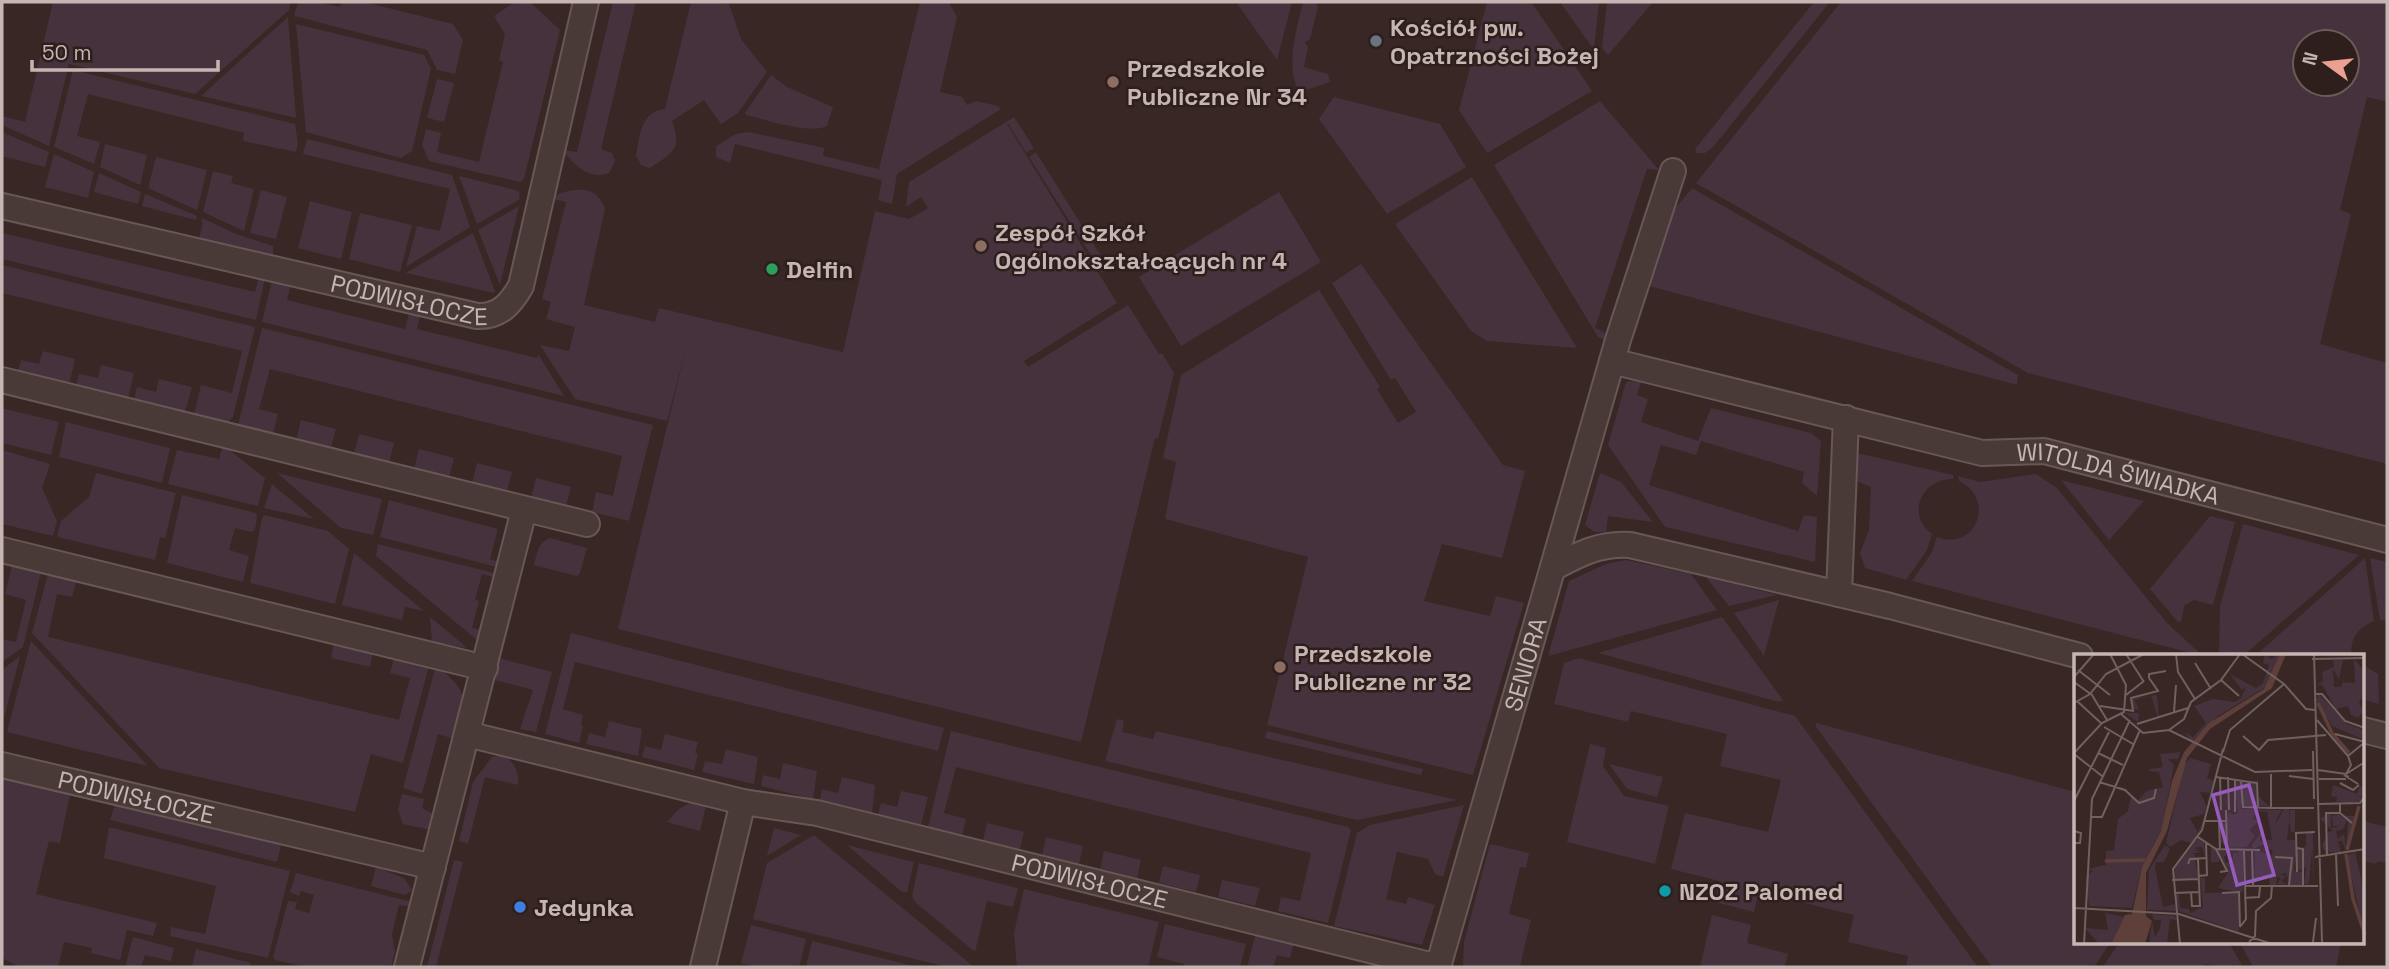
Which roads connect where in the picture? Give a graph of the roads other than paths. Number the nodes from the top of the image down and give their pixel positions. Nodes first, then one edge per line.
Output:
1 (586, 2) edge
2 (1673, 171) dead end
3 (2, 206) edge
4 (1612, 361) junction
5 (2, 380) edge
6 (1846, 418) junction
7 (524, 510) junction
8 (587, 524) dead end
9 (2387, 540) edge
10 (2, 550) edge
11 (1553, 568) junction
12 (1839, 594) junction
13 (2074, 654) edge
14 (485, 668) junction
15 (2364, 730) edge
16 (467, 734) junction
17 (2387, 736) edge
18 (2, 765) edge
19 (743, 802) junction
20 (433, 867) junction
21 (407, 967) edge
22 (703, 967) edge
23 (1438, 967) edge

1 - 3 street, PODWISŁOCZE
2 - 4 street, SENIORA
4 - 6 street, WITOLDA ŚWIADKA
4 - 11 street, SENIORA
5 - 7 street
6 - 9 street, WITOLDA ŚWIADKA
6 - 12 street
7 - 8 street
7 - 14 street
10 - 14 street
11 - 12 street
11 - 23 street, SENIORA
12 - 13 street
14 - 16 street
15 - 17 street
16 - 19 street, PODWISŁOCZE
16 - 20 street
18 - 20 street, PODWISŁOCZE
19 - 22 street
19 - 23 street, PODWISŁOCZE
20 - 21 street

